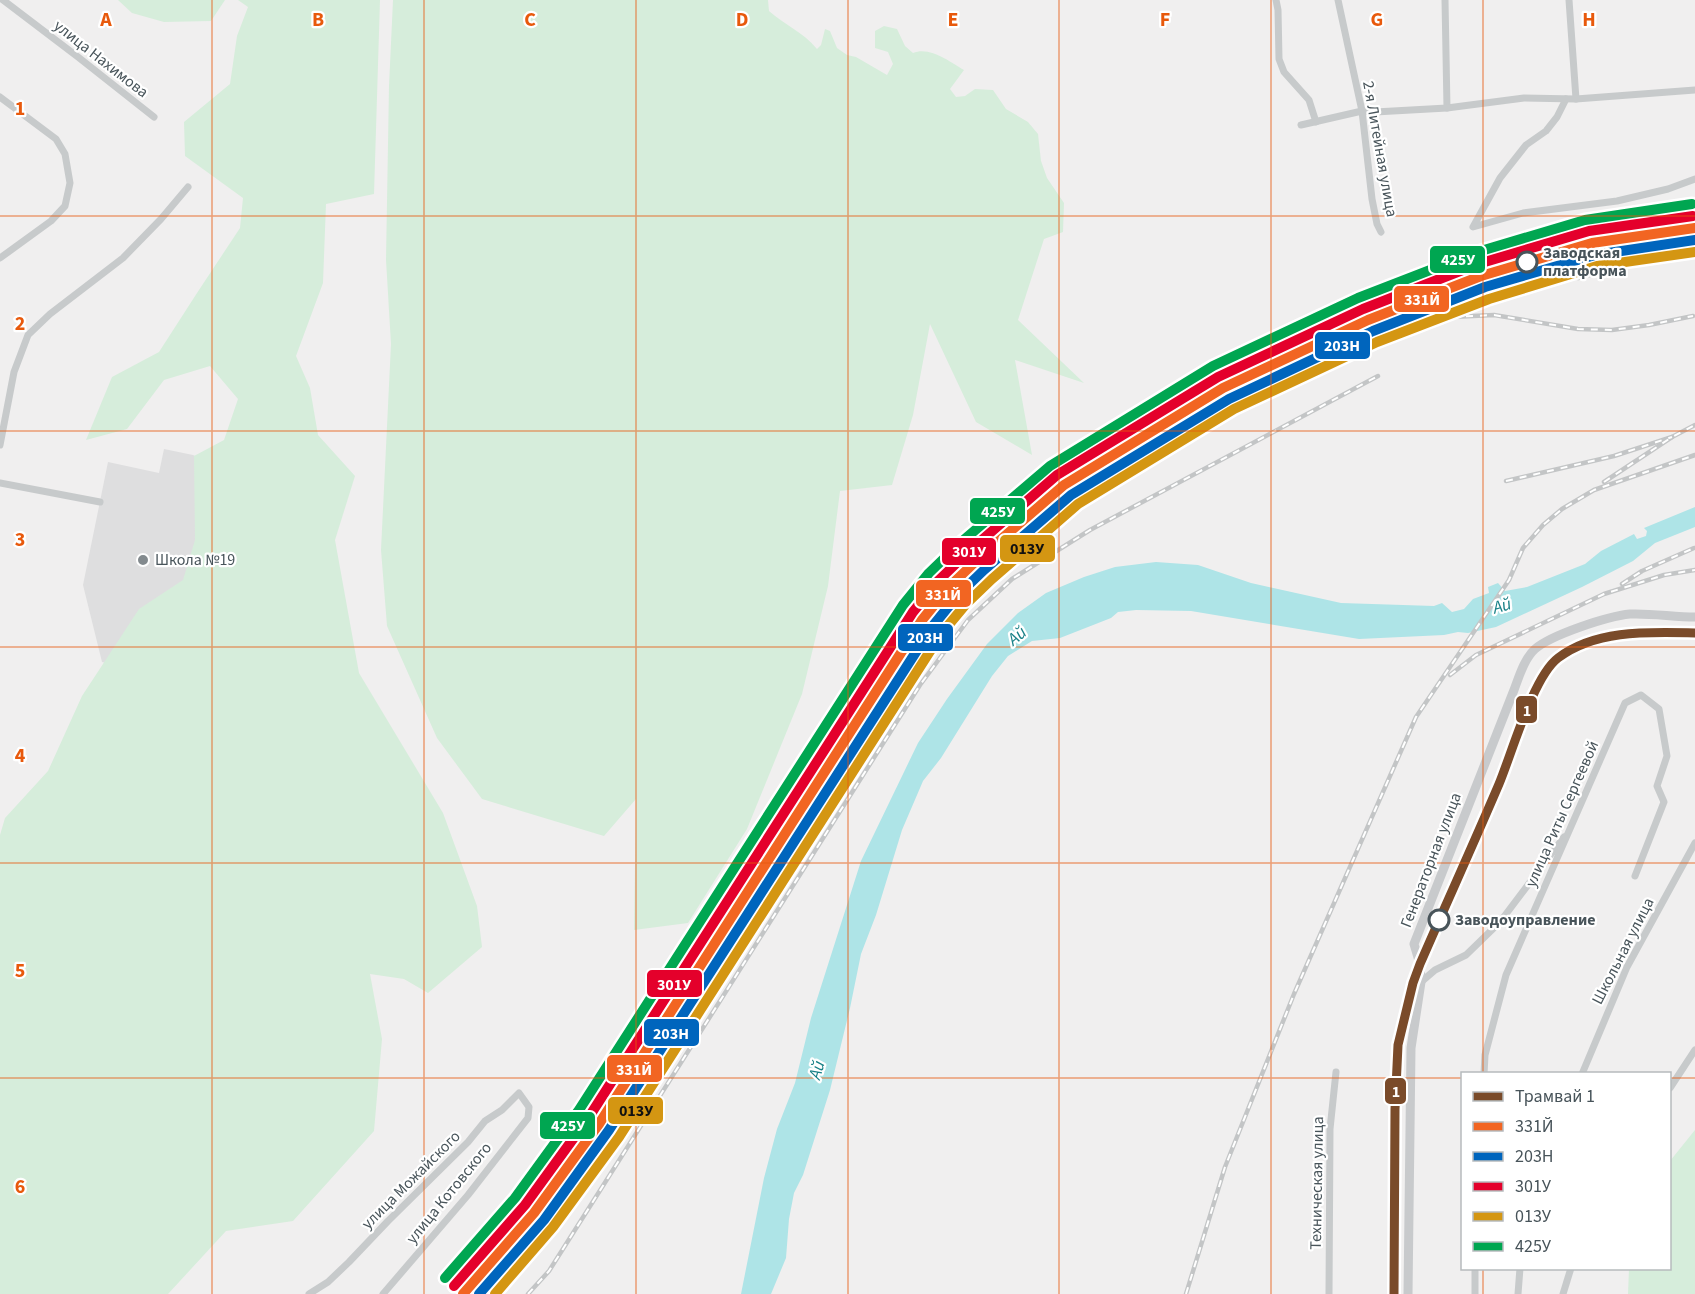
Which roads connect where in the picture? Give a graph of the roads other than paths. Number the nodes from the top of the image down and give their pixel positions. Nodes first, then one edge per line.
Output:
1 (3, 0) edge
2 (1276, 0) edge
3 (1338, 0) edge
4 (1445, 0) edge
5 (1569, 0) edge
6 (1695, 90) edge
7 (0, 97) edge
8 (1566, 99) junction
9 (1576, 99) junction
10 (1447, 108) junction
11 (1362, 111) junction
12 (154, 117) dead end
13 (1316, 122) junction
14 (1301, 126) dead end
15 (1695, 179) edge
16 (188, 187) dead end
17 (1381, 232) dead end
18 (1, 256) edge
19 (0, 445) edge
20 (0, 483) edge
21 (99, 502) dead end
22 (1695, 617) edge
23 (1572, 826) junction
24 (1695, 843) edge
25 (1635, 876) dead end
26 (1421, 982) junction
27 (1695, 1050) edge
28 (1336, 1072) dead end
29 (1484, 1072) edge
30 (1583, 1072) edge
31 (1671, 1086) edge
32 (529, 1107) joint
33 (1475, 1270) edge
34 (1520, 1270) edge
35 (1571, 1270) edge
36 (309, 1294) edge
37 (383, 1294) edge
38 (1329, 1294) edge
39 (1408, 1294) edge
40 (1475, 1294) edge
41 (1518, 1294) edge
42 (1563, 1294) edge

1 - 12 street, улица Нахимова
2 - 13 street
3 - 11 street, 2-я Литейная улица
4 - 10 street
5 - 9 street
6 - 9 street
7 - 18 street
8 - 9 street
8 - 10 street
8 - 15 street
10 - 11 street
11 - 13 street
11 - 17 street, 2-я Литейная улица
13 - 14 street
16 - 19 street
20 - 21 street
22 - 26 main road, Генераторная улица
23 - 25 street, улица Риты Сергеевой
23 - 26 street
23 - 29 street, улица Риты Сергеевой
24 - 30 street, Школьная улица
26 - 39 main road, Генераторная улица
27 - 31 street
28 - 38 street, Техническая улица
32 - 36 street, улица Можайского
32 - 37 street, улица Котовского
33 - 40 street
34 - 41 street
35 - 42 street

